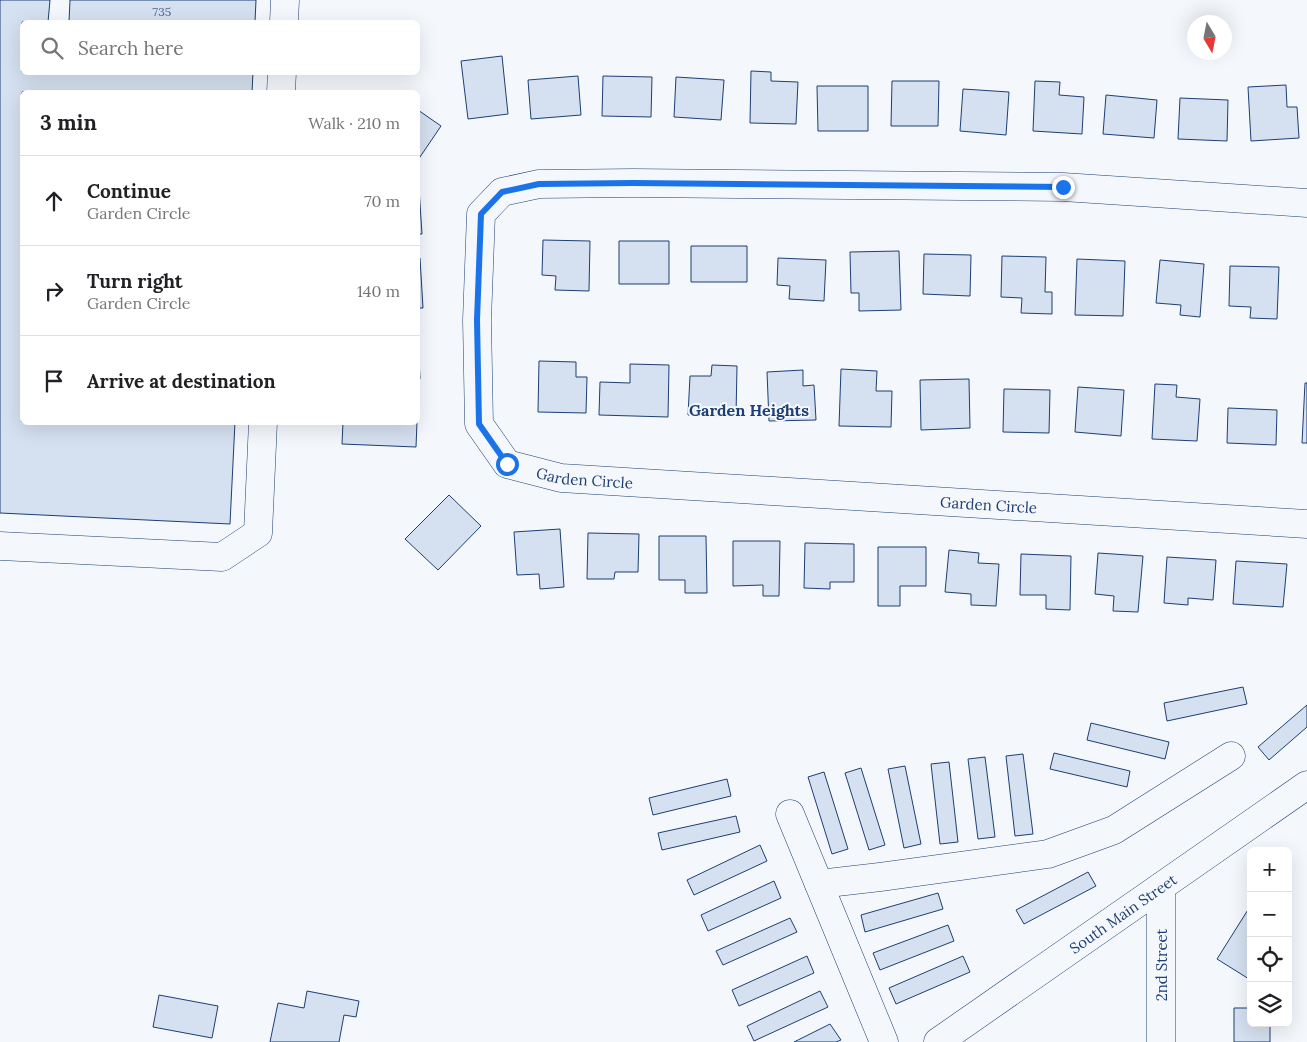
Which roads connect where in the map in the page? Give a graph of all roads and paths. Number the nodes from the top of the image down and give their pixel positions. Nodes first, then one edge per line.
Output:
1 (285, 0) edge
2 (284, 20) edge
3 (282, 75) edge
4 (281, 90) edge
5 (1307, 203) edge
6 (264, 425) edge
7 (1307, 524) edge
8 (0, 546) edge
9 (1232, 756) dead end
10 (1307, 785) edge
11 (790, 814) dead end
12 (819, 884) junction
13 (1161, 887) junction
14 (884, 1042) edge
15 (938, 1042) edge
16 (1161, 1042) edge

1 - 2 street
3 - 4 street
5 - 7 street, Garden Circle
6 - 8 street
9 - 12 street
10 - 13 street, South Main Street
11 - 12 street
12 - 14 street
13 - 15 street, South Main Street
13 - 16 street, 2nd Street

